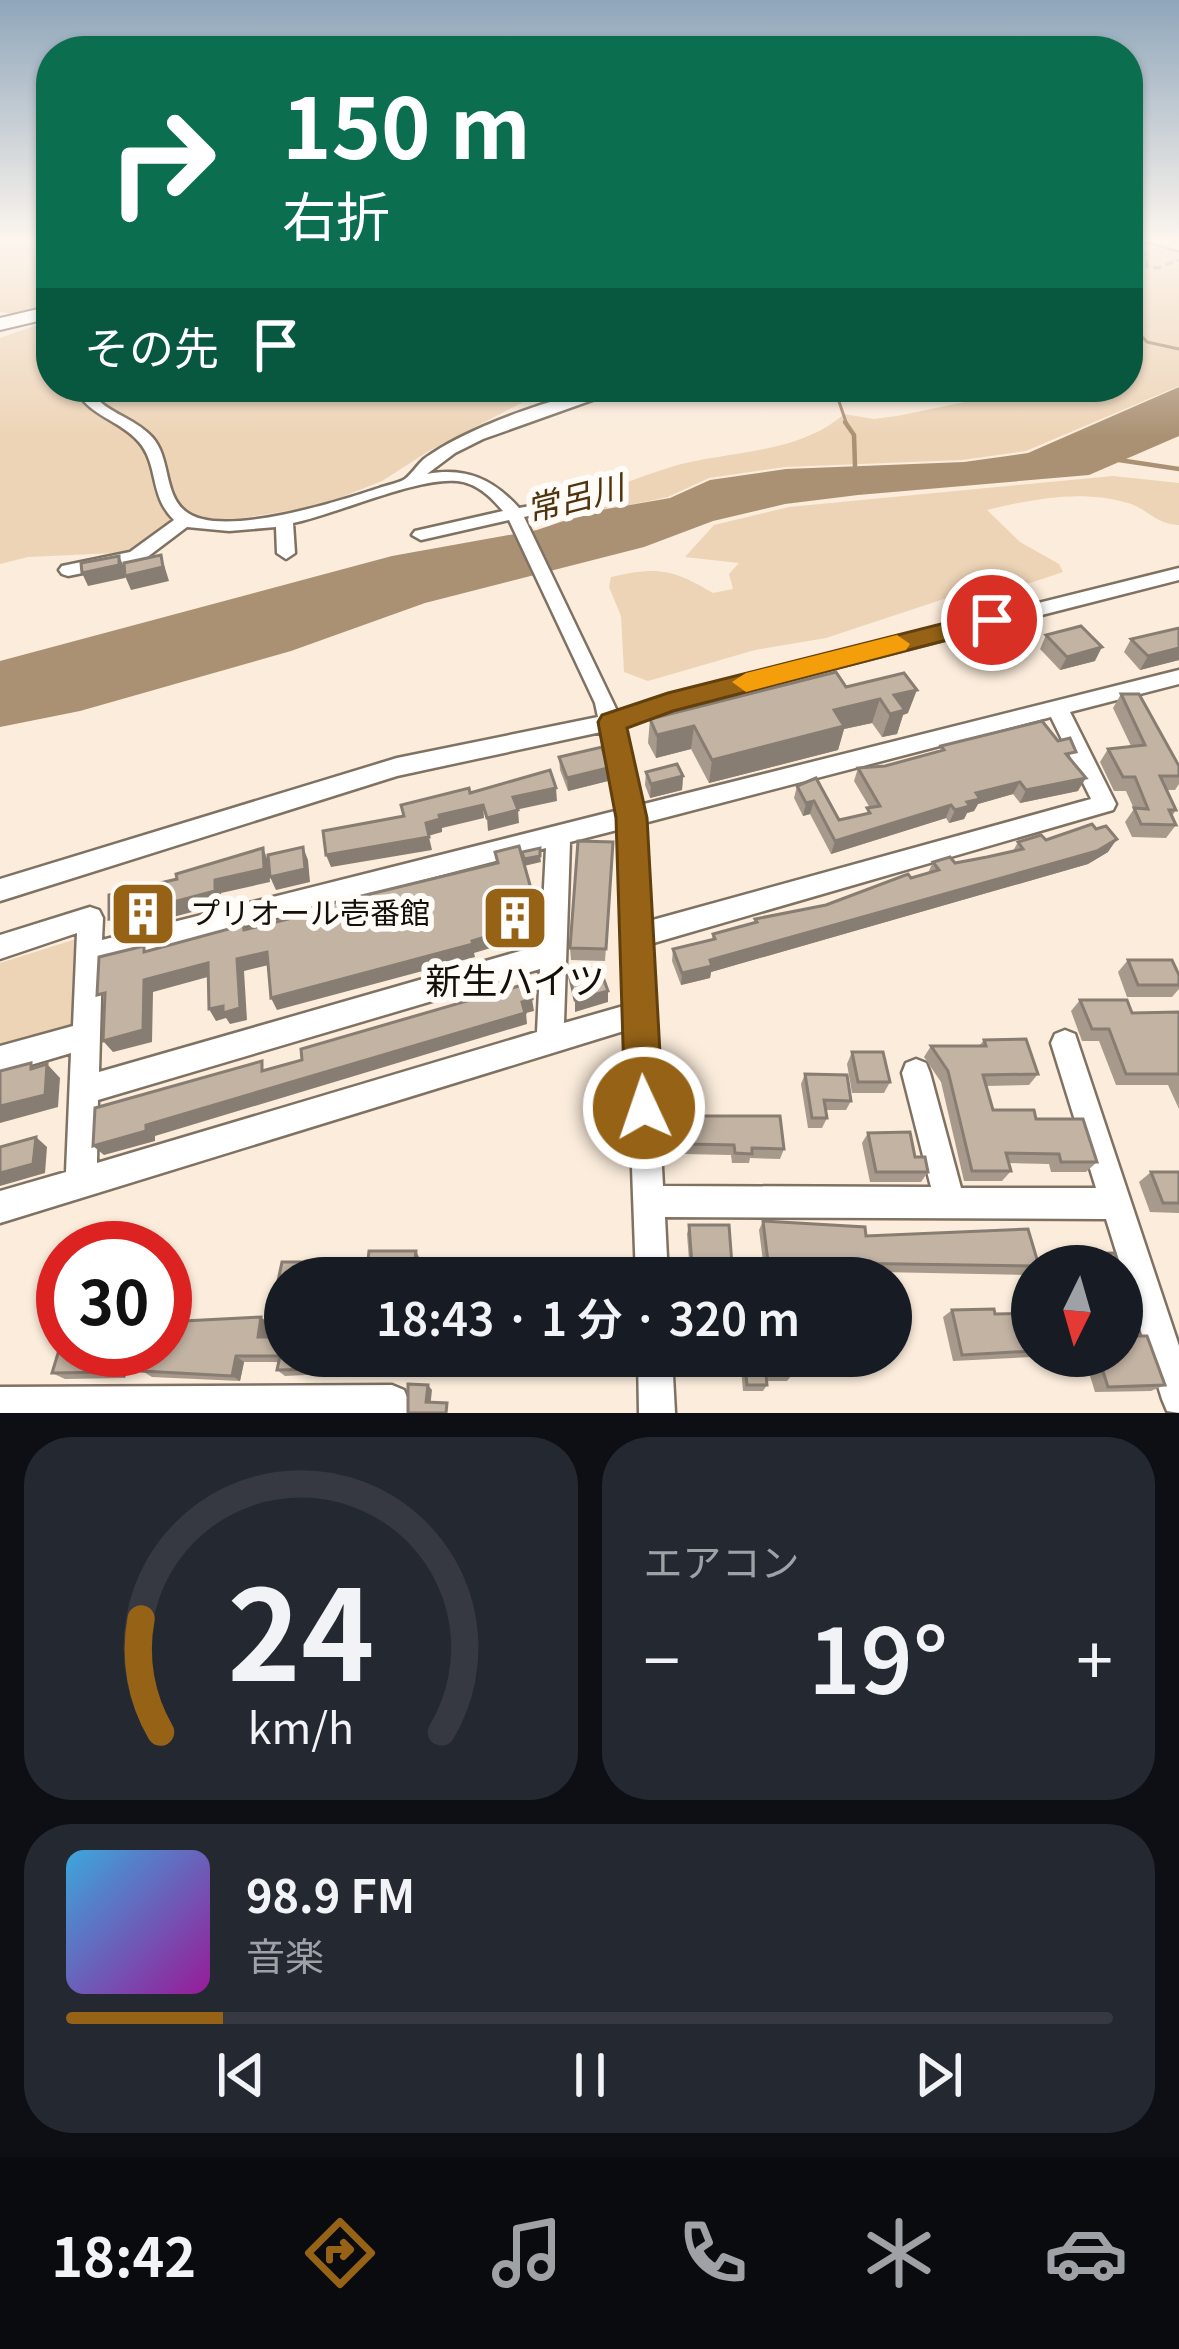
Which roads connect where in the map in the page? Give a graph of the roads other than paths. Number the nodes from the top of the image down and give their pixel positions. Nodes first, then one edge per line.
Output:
1 (36, 316) edge
2 (0, 324) edge
3 (88, 402) edge
4 (574, 402) edge
5 (413, 479) junction
6 (553, 506) dead end
7 (515, 515) junction
8 (284, 519) junction
9 (185, 520) junction
10 (421, 535) dead end
11 (286, 553) dead end
12 (68, 570) dead end
13 (1179, 574) edge
14 (1179, 676) edge
15 (1058, 710) junction
16 (608, 712) junction
17 (632, 818) junction
18 (558, 834) junction
19 (0, 890) edge
20 (637, 936) junction
21 (0, 946) edge
22 (554, 953) junction
23 (88, 955) junction
24 (639, 1014) junction
25 (85, 1036) junction
26 (550, 1040) junction
27 (1066, 1043) dead end
28 (0, 1060) edge
29 (916, 1073) dead end
30 (85, 1090) junction
31 (81, 1181) junction
32 (649, 1201) junction
33 (950, 1203) junction
34 (1114, 1204) junction
35 (0, 1207) edge
36 (651, 1257) edge
37 (656, 1377) edge
38 (1179, 1399) edge
39 (0, 1404) edge
40 (43, 1408) edge
41 (391, 1413) edge
42 (657, 1413) edge

1 - 2 highway
3 - 9 street
4 - 5 street
5 - 7 street
5 - 8 street
6 - 7 street
7 - 10 street
7 - 16 street
8 - 9 street
8 - 11 street
9 - 12 street
13 - 16 street
14 - 15 street
15 - 17 street
15 - 20 street
16 - 17 street
16 - 19 street
17 - 18 street
17 - 20 street
18 - 22 street
18 - 23 street
20 - 24 street
21 - 23 street
22 - 26 street
22 - 30 street
23 - 25 street
24 - 26 street
24 - 32 street
25 - 28 street
25 - 30 street
26 - 31 street
27 - 34 street
29 - 33 street
30 - 31 street
31 - 35 street
32 - 33 street
32 - 36 street
33 - 34 street
34 - 38 street
37 - 42 street
39 - 40 street
40 - 41 street

